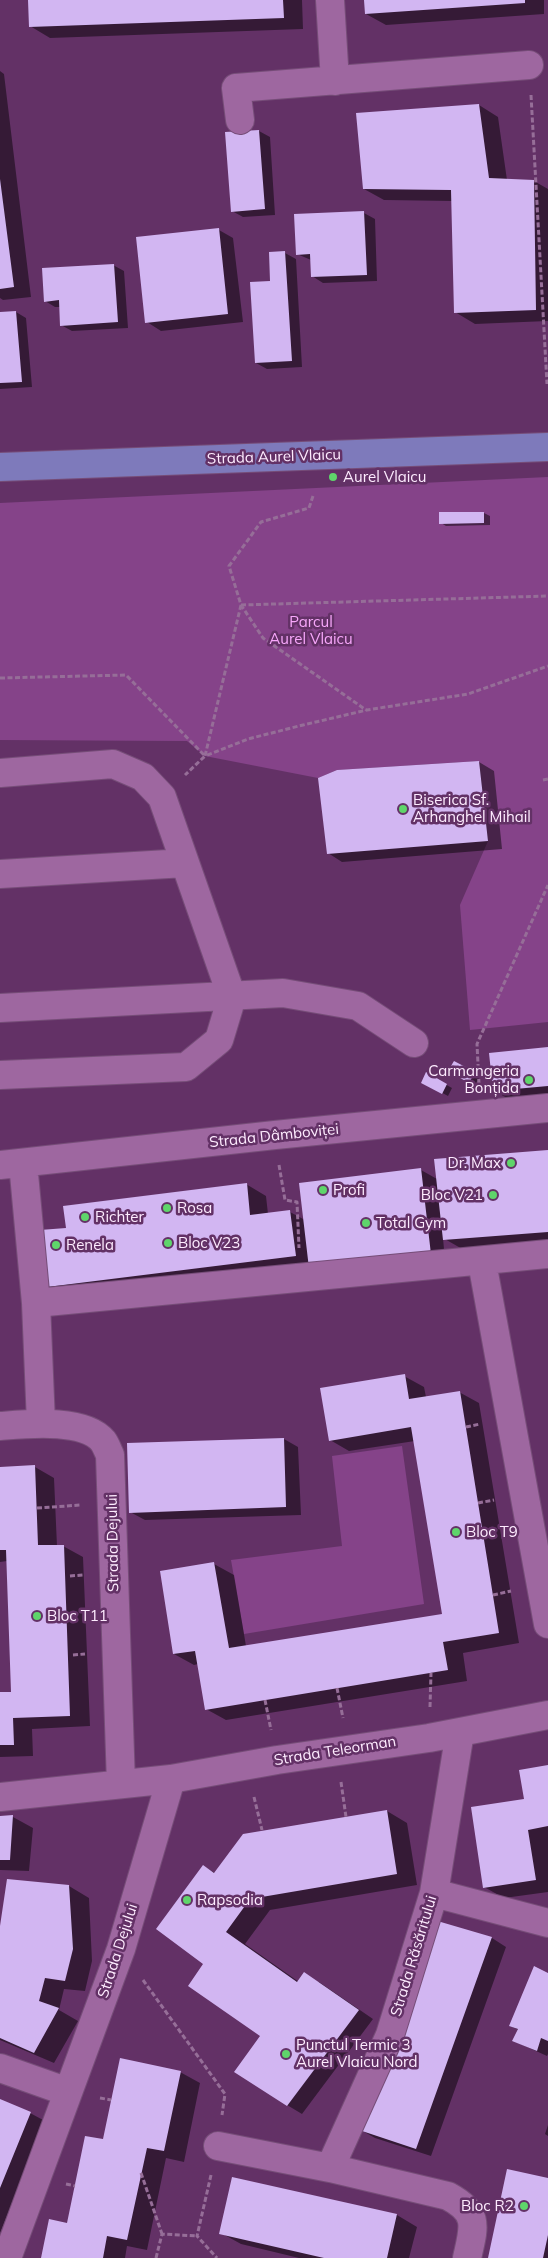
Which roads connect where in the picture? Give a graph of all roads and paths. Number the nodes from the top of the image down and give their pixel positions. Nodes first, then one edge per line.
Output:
1 (330, 0) edge
2 (529, 65) joint
3 (335, 81) junction
4 (240, 120) dead end
5 (547, 384) edge
6 (548, 446) edge
7 (0, 467) edge
8 (314, 496) dead end
9 (548, 596) edge
10 (241, 605) junction
11 (548, 666) edge
12 (0, 678) edge
13 (367, 710) junction
14 (205, 756) junction
15 (0, 773) edge
16 (548, 779) edge
17 (543, 780) dead end
18 (185, 863) junction
19 (0, 874) edge
20 (548, 885) edge
21 (232, 997) junction
22 (0, 1008) edge
23 (414, 1043) dead end
24 (0, 1075) edge
25 (548, 1108) edge
26 (481, 1114) junction
27 (274, 1135) junction
28 (11, 1164) edge
29 (548, 1254) edge
30 (482, 1262) junction
31 (301, 1278) junction
32 (36, 1303) junction
33 (41, 1424) junction
34 (0, 1426) edge
35 (111, 1503) junction
36 (37, 1508) dead end
37 (548, 1624) edge
38 (548, 1715) edge
39 (460, 1732) junction
40 (171, 1779) junction
41 (122, 1784) junction
42 (0, 1797) edge
43 (434, 1893) junction
44 (548, 1923) edge
45 (121, 1949) junction
46 (0, 2068) edge
47 (68, 2092) junction
48 (218, 2146) junction
49 (330, 2168) junction
50 (142, 2173) dead end
51 (162, 2234) junction
52 (197, 2236) junction
53 (7, 2258) edge
54 (156, 2258) edge
55 (217, 2258) edge
56 (467, 2258) edge

1 - 3 street
2 - 3 street
2 - 5 path
3 - 4 street
6 - 7 main road, Strada Aurel Vlaicu
8 - 10 path
9 - 10 path
10 - 13 path
10 - 14 path
11 - 13 path
12 - 14 path
13 - 14 path
15 - 18 street
16 - 17 path
18 - 19 street
18 - 21 street
20 - 26 path
21 - 22 street
21 - 23 street
21 - 24 street
25 - 26 street, Strada Dâmboviței
26 - 27 street, Strada Dâmboviței
27 - 28 street, Strada Dâmboviței
27 - 31 path
28 - 32 street
29 - 30 street
30 - 31 street
30 - 37 street
31 - 32 street
32 - 33 street
33 - 34 street, Strada Dejului
33 - 35 street, Strada Dejului
35 - 36 path
35 - 41 street, Strada Dejului
38 - 39 street, Strada Teleorman
39 - 40 street, Strada Teleorman
39 - 43 street, Strada Răsăritului
40 - 41 street, Strada Teleorman
40 - 45 street, Strada Dejului
41 - 42 street, Strada Teleorman
43 - 44 street
43 - 49 street, Strada Răsăritului
45 - 47 street, Strada Dejului
45 - 48 path
46 - 47 street
47 - 53 street, Strada Dejului
48 - 49 street
48 - 52 path
49 - 56 street
50 - 51 path
51 - 52 path
51 - 54 path
52 - 55 path

